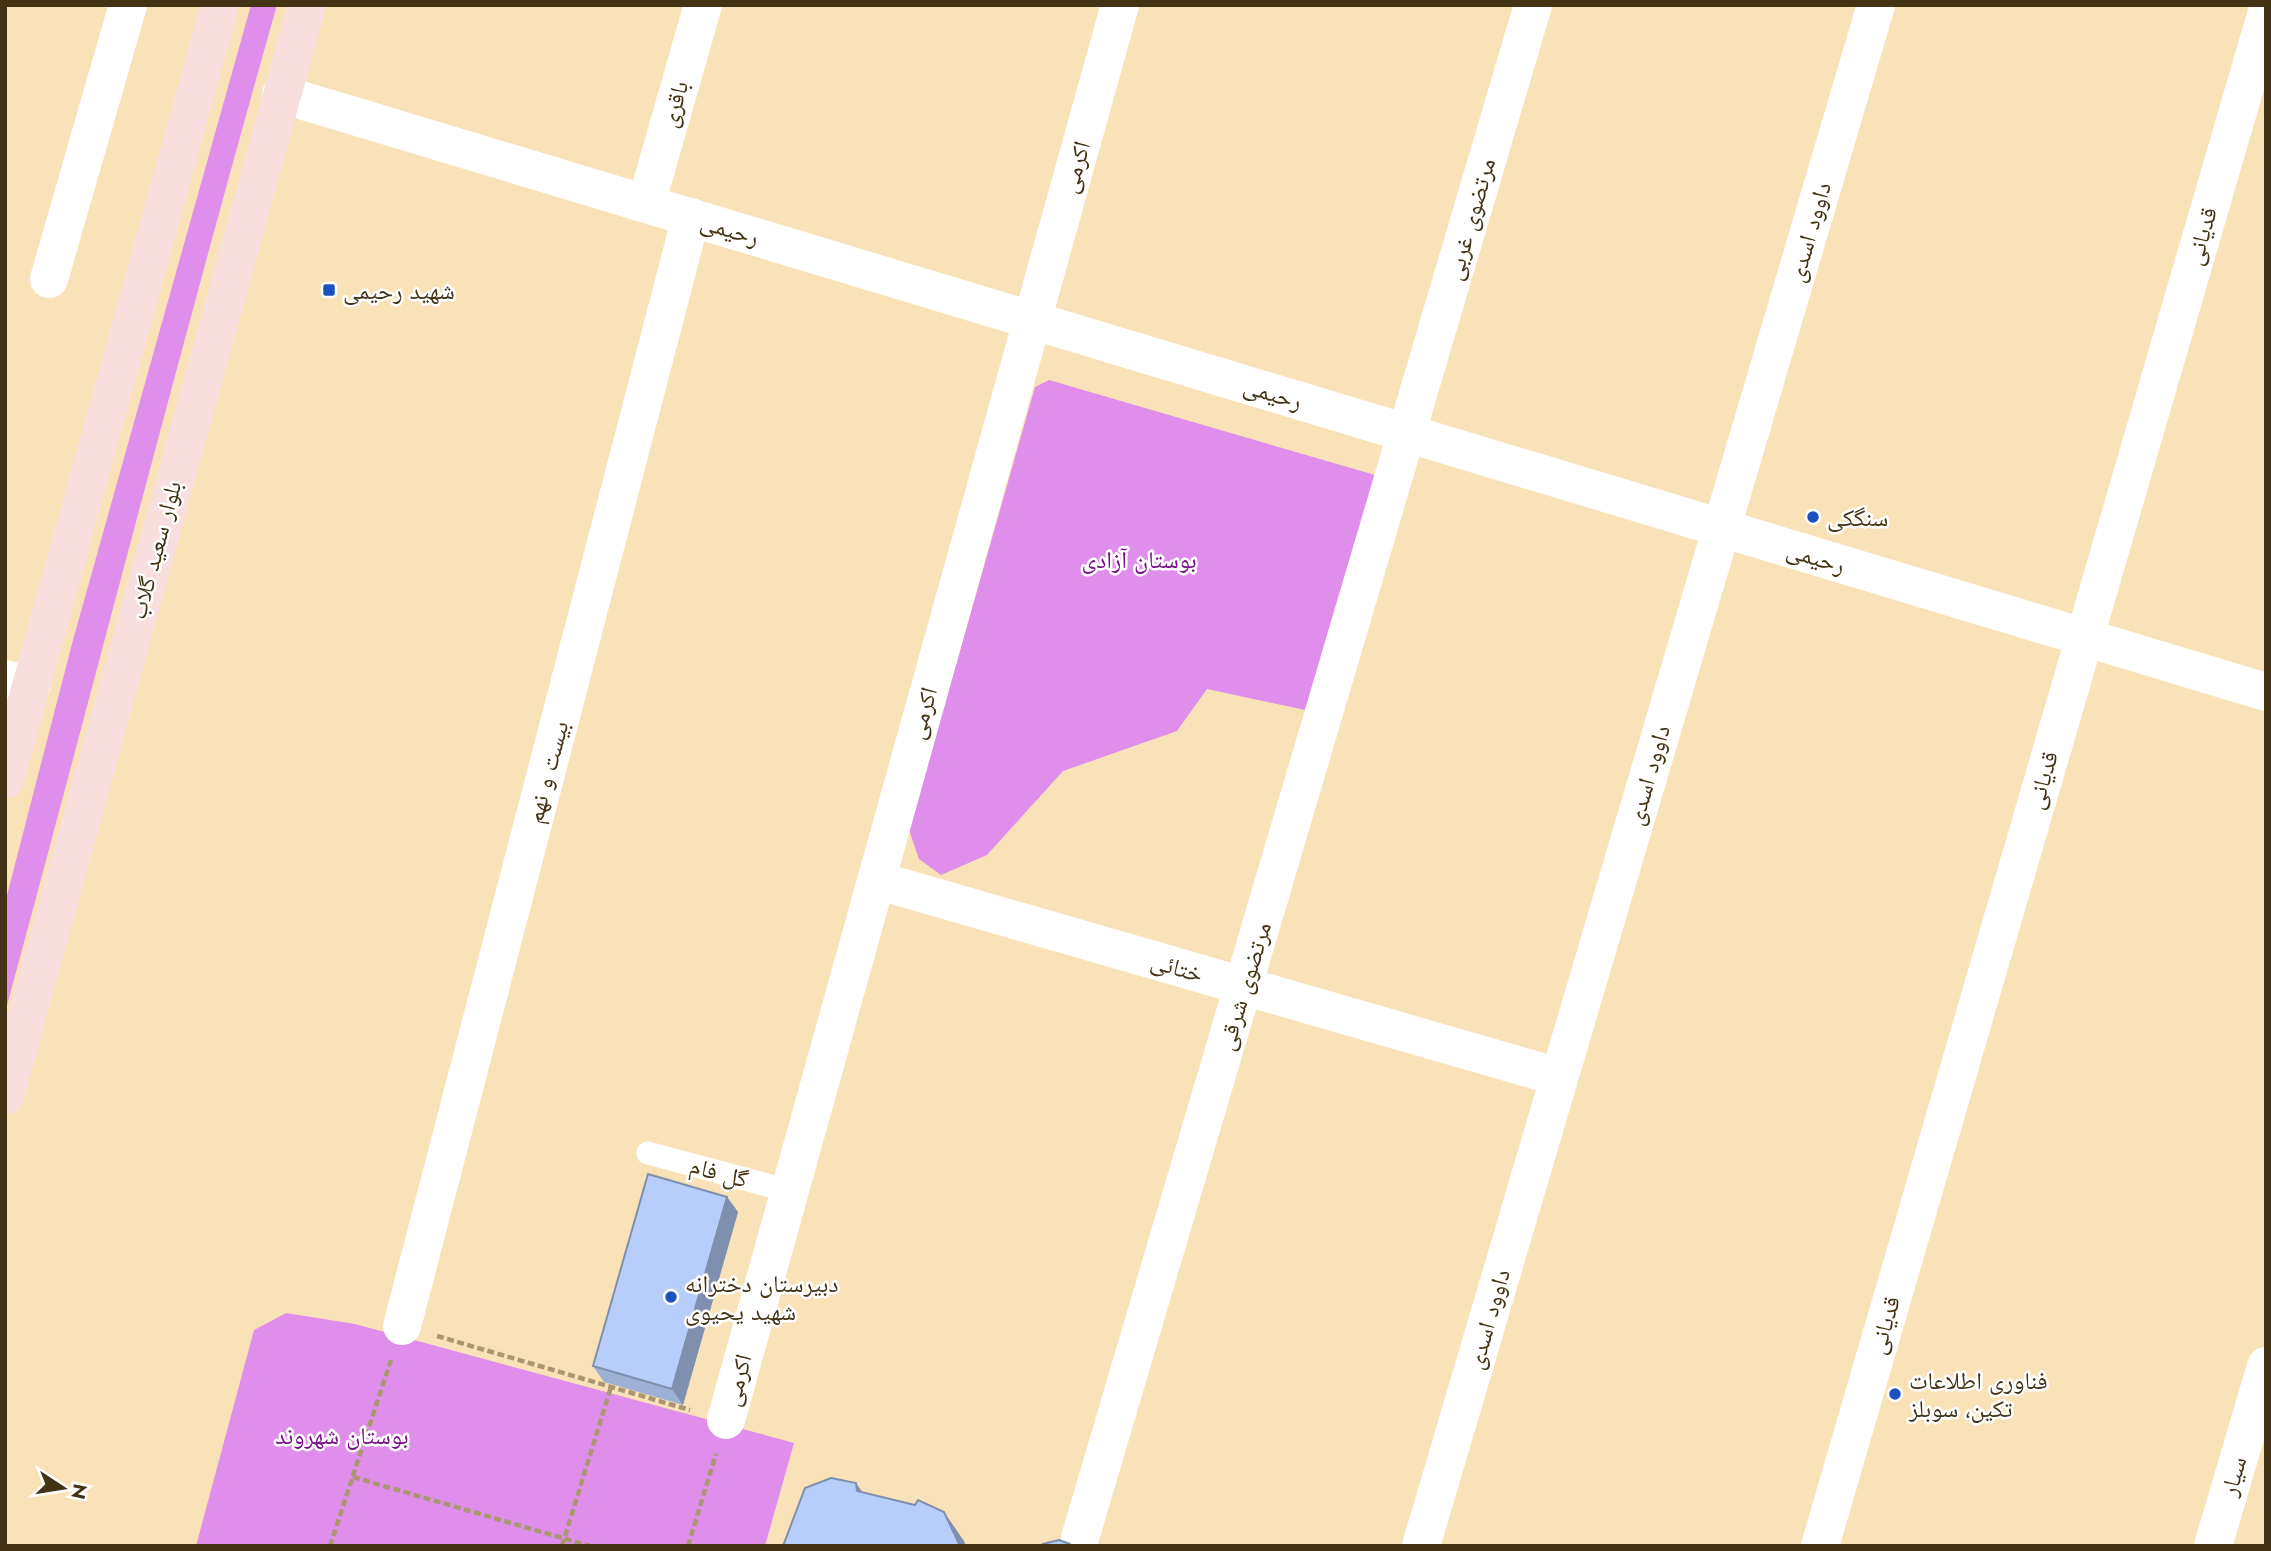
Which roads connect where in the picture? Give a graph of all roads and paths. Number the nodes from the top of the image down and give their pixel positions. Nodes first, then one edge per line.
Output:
1 (128, 5) edge
2 (220, 5) edge
3 (307, 5) edge
4 (703, 5) edge
5 (1120, 5) edge
6 (1533, 5) edge
7 (1876, 5) edge
8 (2266, 15) edge
9 (281, 94) junction
10 (646, 204) junction
11 (691, 218) junction
12 (49, 279) dead end
13 (1032, 320) junction
14 (1407, 433) junction
15 (1721, 528) junction
16 (2084, 638) junction
17 (18, 682) edge
18 (2266, 692) edge
19 (5, 780) edge
20 (876, 880) junction
21 (1244, 986) junction
22 (1559, 1077) junction
23 (5, 1096) edge
24 (648, 1153) dead end
25 (789, 1191) junction
26 (402, 1326) junction
27 (2266, 1366) edge
28 (611, 1387) junction
29 (726, 1420) junction
30 (353, 1477) junction
31 (565, 1538) junction
32 (1080, 1538) dead end
33 (330, 1546) edge
34 (562, 1546) edge
35 (590, 1546) edge
36 (688, 1546) edge
37 (1421, 1546) edge
38 (1820, 1546) edge
39 (2213, 1546) edge

1 - 12 street
2 - 17 main road
3 - 9 main road, بلوار سعید گلاب
4 - 10 street, باقری
5 - 13 street, اکرمی
6 - 14 street, مرتضوی غربی
7 - 15 street, داوود اسدی
8 - 16 street, قدیانی
9 - 10 street, رحیمی
9 - 23 main road, بلوار سعید گلاب
10 - 11 street, رحیمی
11 - 13 street, رحیمی
11 - 26 street, بیست و نهم
13 - 14 street, رحیمی
13 - 20 street, اکرمی
14 - 15 street, رحیمی
14 - 21 street, مرتضوی شرقی
15 - 16 street, رحیمی
15 - 22 street, داوود اسدی
16 - 18 street, رحیمی
16 - 38 street, قدیانی
17 - 19 main road
20 - 21 street, ختائی
20 - 25 street, اکرمی
21 - 22 street, ختائی
21 - 32 street, مرتضوی شرقی
22 - 37 street, داوود اسدی
24 - 25 lane, گل فام
25 - 29 street, اکرمی
26 - 28 path
26 - 30 path
27 - 39 street, سیار
28 - 29 path
28 - 31 path
29 - 36 path
30 - 31 path
30 - 33 path
31 - 34 path
31 - 35 path

